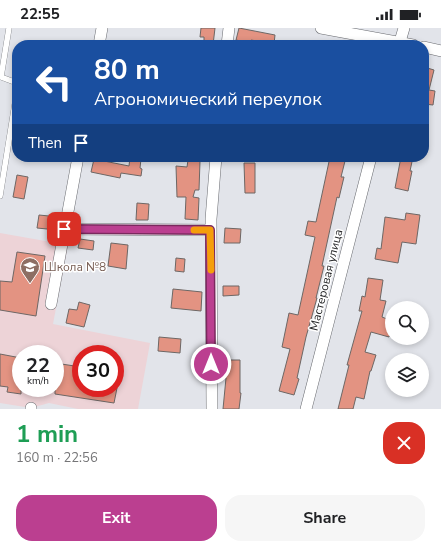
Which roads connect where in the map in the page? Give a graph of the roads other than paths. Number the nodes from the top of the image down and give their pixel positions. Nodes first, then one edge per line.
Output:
1 (9, 28) edge
2 (102, 28) edge
3 (229, 28) edge
4 (321, 28) edge
5 (404, 28) edge
6 (100, 40) edge
7 (228, 40) edge
8 (380, 40) edge
9 (401, 40) edge
10 (429, 48) edge
11 (441, 51) edge
12 (12, 82) edge
13 (12, 122) edge
14 (77, 162) edge
15 (216, 162) edge
16 (370, 162) edge
17 (0, 196) edge
18 (64, 229) junction
19 (210, 230) junction
20 (50, 304) dead end
21 (212, 409) edge
22 (306, 409) edge

1 - 12 lane
2 - 6 street
3 - 7 street
4 - 8 street
5 - 9 street
10 - 11 street
13 - 17 lane
14 - 18 street
15 - 19 street
16 - 22 street, Мастеровая улица
18 - 19 street
18 - 20 street
19 - 21 street

